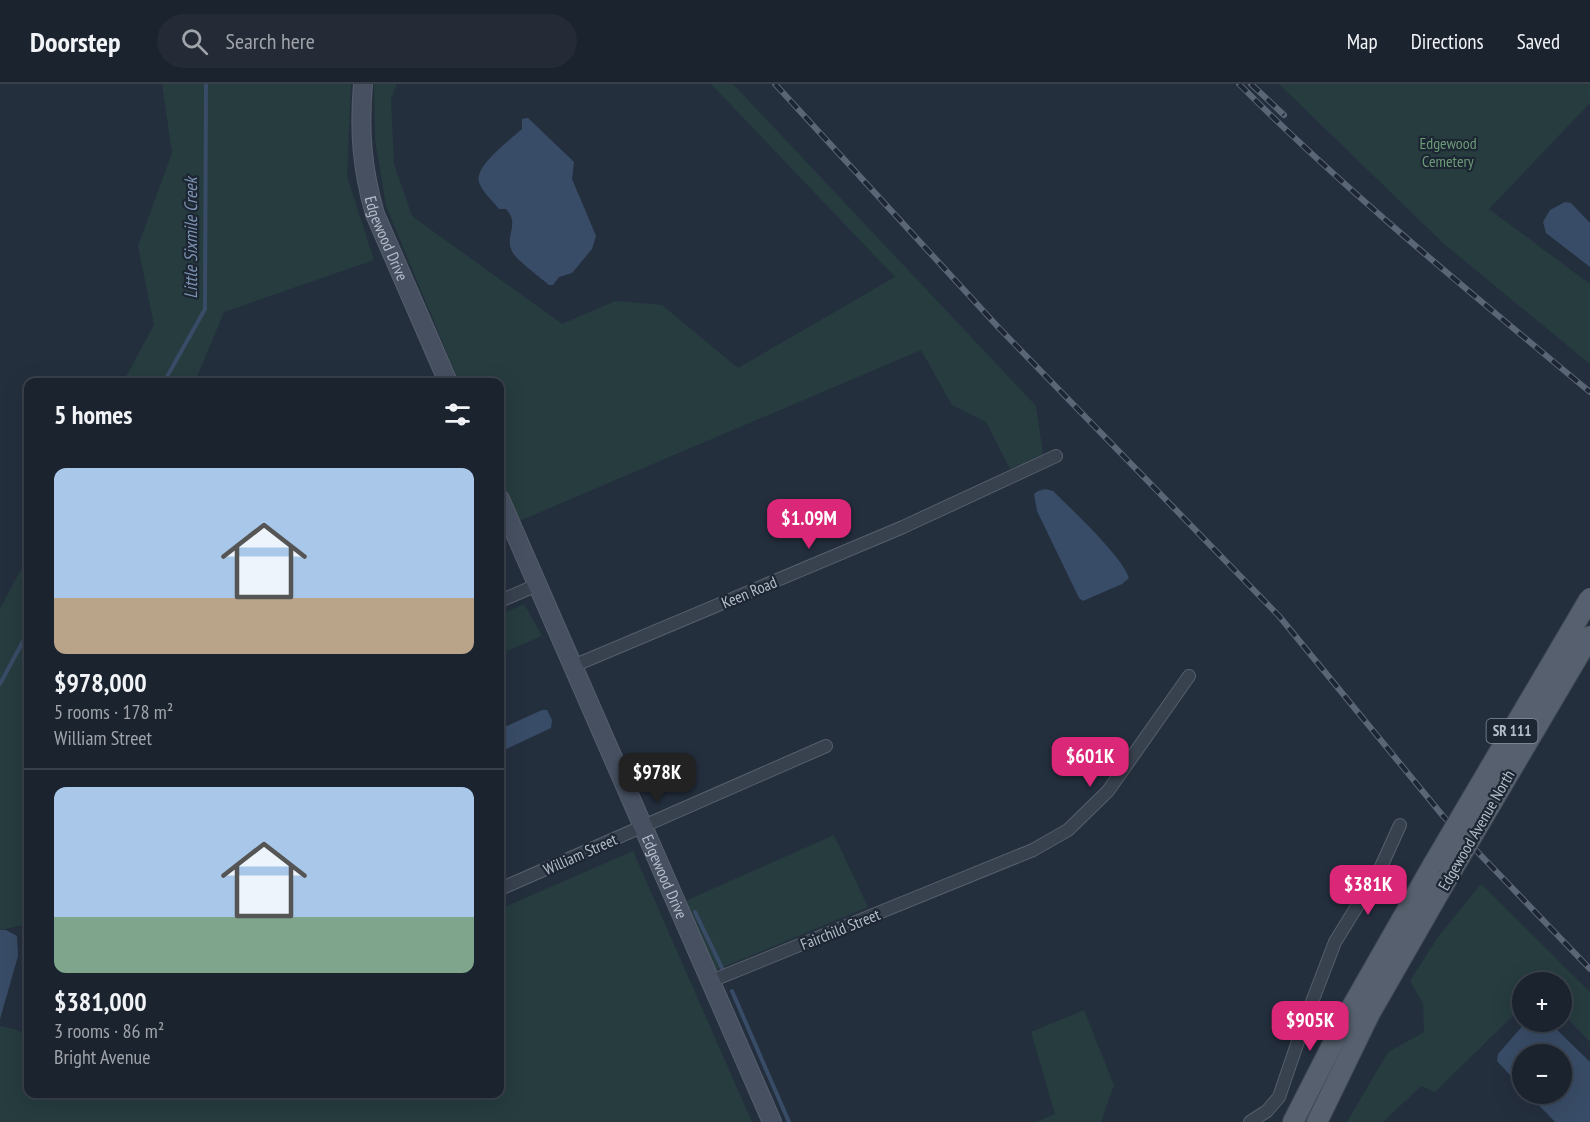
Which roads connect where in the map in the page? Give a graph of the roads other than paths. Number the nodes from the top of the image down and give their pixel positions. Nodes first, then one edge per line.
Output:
1 (363, 84) edge
2 (446, 378) edge
3 (1056, 456) dead end
4 (504, 508) edge
5 (537, 585) junction
6 (1590, 598) edge
7 (504, 600) edge
8 (1590, 636) edge
9 (573, 666) junction
10 (1189, 676) dead end
11 (826, 746) dead end
12 (1400, 825) dead end
13 (643, 827) junction
14 (1441, 870) junction
15 (504, 887) edge
16 (711, 981) junction
17 (772, 1122) edge
18 (1250, 1122) edge
19 (1293, 1122) edge
20 (1317, 1122) edge

1 - 2 street, Edgewood Drive
3 - 9 street, Keen Road
4 - 5 street, Edgewood Drive
5 - 7 street
5 - 9 street, Edgewood Drive
6 - 14 main road, Edgewood Avenue North / SR 111, bridge
8 - 14 main road, Edgewood Avenue North / SR 111, bridge
9 - 13 street, Edgewood Drive
10 - 16 street, Fairchild Street
11 - 13 street, William Street
12 - 18 street
13 - 15 street, William Street
13 - 16 street, Edgewood Drive
14 - 19 main road, Edgewood Avenue North / SR 111
14 - 20 main road, Edgewood Avenue North / SR 111
16 - 17 street, Edgewood Drive

